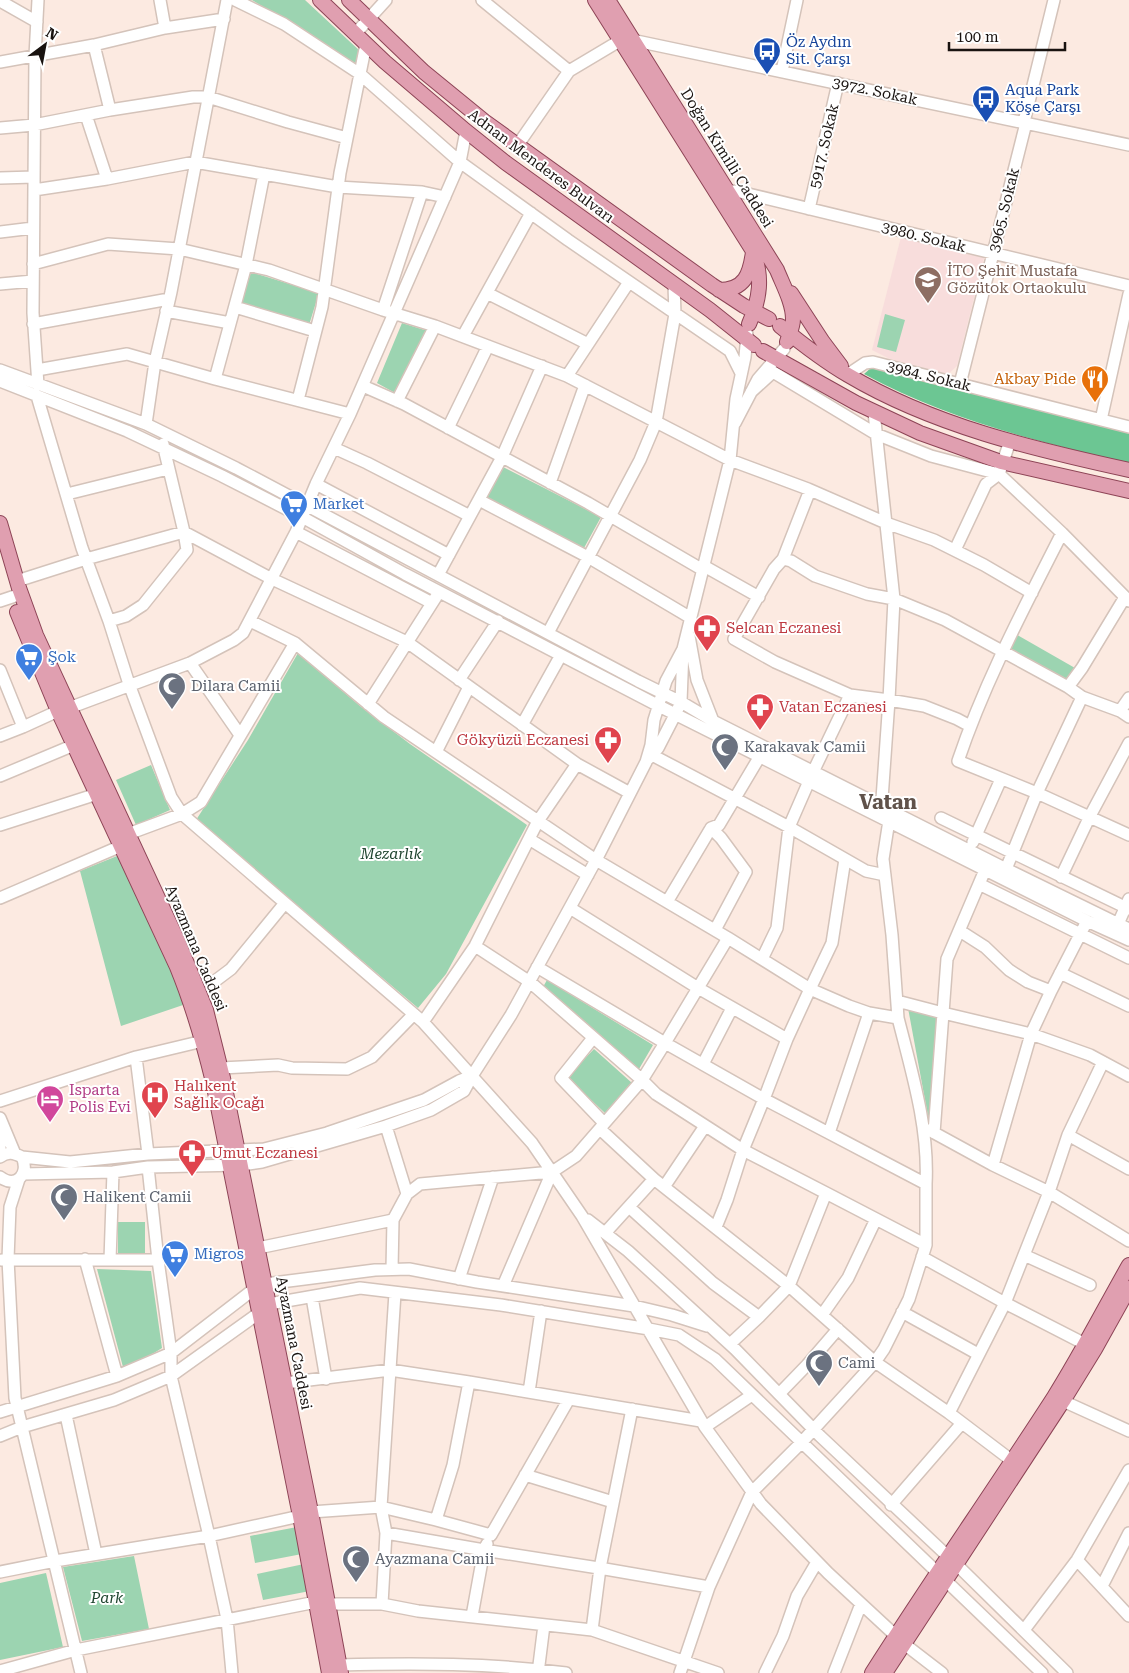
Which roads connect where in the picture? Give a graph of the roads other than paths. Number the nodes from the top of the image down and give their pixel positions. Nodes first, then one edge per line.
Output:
1 (38, 0) edge
2 (160, 0) edge
3 (227, 0) edge
4 (235, 0) edge
5 (320, 0) edge
6 (349, 0) edge
7 (386, 0) edge
8 (482, 0) edge
9 (595, 0) edge
10 (608, 0) edge
11 (797, 0) edge
12 (1054, 0) edge
13 (0, 1) edge
14 (368, 19) junction
15 (224, 20) junction
16 (37, 22) junction
17 (166, 28) junction
18 (355, 34) junction
19 (627, 40) junction
20 (366, 44) junction
21 (94, 45) junction
22 (35, 56) junction
23 (0, 62) edge
24 (569, 71) junction
25 (782, 71) junction
26 (360, 74) junction
27 (838, 83) junction
28 (208, 97) junction
29 (110, 110) junction
30 (86, 115) junction
31 (1025, 122) junction
32 (34, 124) junction
33 (0, 128) edge
34 (466, 131) junction
35 (347, 138) junction
36 (1129, 145) edge
37 (516, 146) junction
38 (195, 162) junction
39 (460, 162) junction
40 (264, 174) junction
41 (34, 177) junction
42 (0, 178) edge
43 (107, 179) junction
44 (338, 187) junction
45 (34, 190) junction
46 (422, 192) junction
47 (724, 193) junction
48 (445, 197) junction
49 (809, 209) junction
50 (531, 213) junction
51 (33, 228) junction
52 (0, 232) edge
53 (179, 249) junction
54 (753, 251) junction
55 (993, 253) junction
56 (33, 264) junction
57 (246, 265) junction
58 (777, 270) junction
59 (33, 281) junction
60 (629, 282) junction
61 (0, 284) edge
62 (674, 285) junction
63 (1129, 286) edge
64 (324, 289) junction
65 (719, 290) junction
66 (487, 293) junction
67 (1129, 294) edge
68 (169, 299) junction
69 (235, 307) junction
70 (166, 311) junction
71 (389, 311) junction
72 (675, 314) junction
73 (230, 323) junction
74 (33, 324) junction
75 (435, 326) junction
76 (315, 332) junction
77 (463, 336) junction
78 (767, 336) junction
79 (588, 344) junction
80 (488, 346) junction
81 (155, 362) junction
82 (542, 366) junction
83 (0, 370) edge
84 (37, 370) junction
85 (741, 373) junction
86 (847, 375) junction
87 (567, 376) junction
88 (215, 379) junction
89 (0, 381) edge
90 (960, 384) junction
91 (363, 386) junction
92 (586, 386) junction
93 (37, 390) junction
94 (751, 392) junction
95 (298, 400) junction
96 (397, 401) junction
97 (874, 412) junction
98 (350, 414) junction
99 (1101, 420) junction
100 (656, 422) junction
101 (146, 424) junction
102 (733, 427) junction
103 (1129, 427) edge
104 (448, 428) junction
105 (163, 433) junction
106 (876, 434) junction
107 (1010, 441) junction
108 (163, 448) junction
109 (334, 448) junction
110 (502, 457) junction
111 (730, 460) junction
112 (1000, 468) junction
113 (168, 469) junction
114 (1129, 470) edge
115 (550, 483) junction
116 (316, 484) junction
117 (810, 490) junction
118 (1129, 491) edge
119 (67, 494) junction
120 (479, 500) junction
121 (304, 512) junction
122 (470, 516) junction
123 (610, 516) junction
124 (0, 523) edge
125 (886, 523) junction
126 (184, 532) junction
127 (296, 532) junction
128 (1062, 533) junction
129 (955, 550) junction
130 (449, 555) junction
131 (0, 557) edge
132 (588, 557) junction
133 (86, 559) junction
134 (783, 559) junction
135 (703, 568) junction
136 (438, 575) junction
137 (272, 578) junction
138 (12, 591) edge
139 (439, 592) junction
140 (1032, 593) junction
141 (758, 597) junction
142 (894, 599) junction
143 (1127, 599) edge
144 (432, 603) junction
145 (691, 618) junction
146 (109, 621) junction
147 (250, 621) junction
148 (498, 622) junction
149 (688, 632) junction
150 (548, 633) junction
151 (408, 642) junction
152 (296, 643) junction
153 (684, 649) junction
154 (1002, 650) junction
155 (561, 655) junction
156 (190, 663) junction
157 (0, 670) edge
158 (459, 680) junction
159 (129, 684) junction
160 (469, 687) junction
161 (1068, 687) junction
162 (662, 694) junction
163 (850, 696) junction
164 (1082, 697) junction
165 (1129, 698) edge
166 (889, 700) junction
167 (681, 702) junction
168 (368, 704) junction
169 (659, 706) junction
170 (64, 709) junction
171 (676, 713) junction
172 (1124, 714) edge
173 (712, 721) junction
174 (522, 724) junction
175 (970, 726) junction
176 (23, 727) junction
177 (240, 735) junction
178 (0, 736) edge
179 (1129, 743) edge
180 (74, 745) junction
181 (436, 752) junction
182 (760, 756) junction
183 (649, 759) junction
184 (577, 764) junction
185 (0, 776) edge
186 (811, 776) junction
187 (1001, 779) junction
188 (102, 791) junction
189 (630, 793) junction
190 (1037, 793) junction
191 (734, 799) junction
192 (182, 814) junction
193 (886, 814) junction
194 (1090, 816) junction
195 (941, 818) dead end
196 (538, 821) junction
197 (0, 825) edge
198 (711, 828) junction
199 (789, 828) junction
200 (1129, 835) edge
201 (976, 836) junction
202 (529, 839) junction
203 (124, 840) junction
204 (1013, 853) junction
205 (968, 855) junction
206 (132, 857) junction
207 (845, 859) junction
208 (596, 860) junction
209 (1006, 869) junction
210 (985, 870) junction
211 (588, 875) junction
212 (885, 875) junction
213 (1061, 876) junction
214 (979, 884) junction
215 (0, 898) edge
216 (667, 902) junction
217 (285, 903) junction
218 (1128, 905) edge
219 (570, 908) junction
220 (1087, 921) junction
221 (1124, 927) edge
222 (715, 930) junction
223 (960, 931) junction
224 (1080, 934) junction
225 (728, 938) junction
226 (1129, 940) edge
227 (475, 946) junction
228 (1129, 958) edge
229 (762, 959) junction
230 (538, 967) junction
231 (1060, 973) junction
232 (530, 982) junction
233 (211, 984) dead end
234 (698, 988) junction
235 (810, 989) junction
236 (1051, 991) junction
237 (897, 1002) junction
238 (1129, 1006) edge
239 (732, 1008) junction
240 (869, 1013) junction
241 (943, 1013) junction
242 (414, 1014) junction
243 (898, 1018) junction
244 (423, 1022) junction
245 (1031, 1034) junction
246 (593, 1038) junction
247 (787, 1039) junction
248 (203, 1041) junction
249 (664, 1043) junction
250 (136, 1057) junction
251 (1103, 1062) junction
252 (703, 1064) junction
253 (221, 1068) junction
254 (472, 1076) junction
255 (1129, 1076) edge
256 (642, 1080) junction
257 (764, 1099) junction
258 (0, 1101) edge
259 (1, 1121) edge
260 (386, 1126) junction
261 (602, 1126) junction
262 (705, 1126) junction
263 (923, 1127) junction
264 (829, 1133) junction
265 (934, 1133) junction
266 (1068, 1135) junction
267 (0, 1147) edge
268 (743, 1150) junction
269 (148, 1154) junction
270 (18, 1156) junction
271 (0, 1157) edge
272 (234, 1158) junction
273 (993, 1165) junction
274 (148, 1167) junction
275 (1129, 1170) edge
276 (113, 1172) junction
277 (552, 1172) junction
278 (21, 1176) junction
279 (493, 1177) junction
280 (1, 1179) edge
281 (654, 1179) junction
282 (926, 1184) junction
283 (664, 1187) junction
284 (1049, 1192) junction
285 (826, 1193) junction
286 (407, 1194) junction
287 (10, 1206) junction
288 (629, 1206) junction
289 (582, 1216) junction
290 (876, 1219) junction
291 (393, 1220) junction
292 (716, 1227) junction
293 (605, 1233) junction
294 (1129, 1241) edge
295 (926, 1246) junction
296 (258, 1248) junction
297 (1024, 1255) junction
298 (922, 1257) junction
299 (4, 1259) edge
300 (85, 1259) junction
301 (110, 1260) junction
302 (158, 1260) junction
303 (1129, 1265) edge
304 (392, 1269) junction
305 (460, 1279) junction
306 (1090, 1285) dead end
307 (260, 1286) junction
308 (503, 1286) junction
309 (790, 1286) junction
310 (396, 1292) junction
311 (312, 1297) junction
312 (1127, 1297) edge
313 (1005, 1303) junction
314 (634, 1306) junction
315 (264, 1308) junction
316 (541, 1311) junction
317 (902, 1312) junction
318 (822, 1316) junction
319 (759, 1317) junction
320 (711, 1327) junction
321 (648, 1329) junction
322 (838, 1329) junction
323 (6, 1334) edge
324 (730, 1344) junction
325 (1090, 1346) junction
326 (171, 1353) junction
327 (978, 1354) junction
328 (875, 1362) junction
329 (390, 1370) junction
330 (117, 1376) junction
331 (172, 1376) junction
332 (326, 1379) junction
333 (469, 1382) junction
334 (285, 1384) junction
335 (530, 1392) junction
336 (779, 1394) junction
337 (752, 1395) junction
338 (569, 1399) junction
339 (1063, 1401) junction
340 (17, 1406) junction
341 (632, 1409) junction
342 (0, 1412) edge
343 (949, 1413) junction
344 (66, 1414) junction
345 (962, 1423) junction
346 (703, 1424) junction
347 (22, 1427) junction
348 (813, 1428) junction
349 (1129, 1431) edge
350 (0, 1436) edge
351 (801, 1442) junction
352 (1011, 1460) junction
353 (1129, 1470) edge
354 (525, 1475) junction
355 (752, 1492) junction
356 (613, 1502) junction
357 (892, 1505) junction
358 (381, 1507) junction
359 (305, 1514) junction
360 (436, 1520) junction
361 (386, 1533) junction
362 (1129, 1533) edge
363 (490, 1535) junction
364 (209, 1536) junction
365 (484, 1550) junction
366 (96, 1554) junction
367 (1077, 1560) junction
368 (54, 1561) junction
369 (952, 1561) junction
370 (817, 1562) junction
371 (600, 1568) junction
372 (0, 1572) edge
373 (941, 1577) junction
374 (1102, 1586) junction
375 (709, 1587) junction
376 (322, 1603) junction
377 (382, 1604) junction
378 (861, 1604) junction
379 (472, 1616) junction
380 (1129, 1616) edge
381 (227, 1619) junction
382 (544, 1624) junction
383 (592, 1630) junction
384 (1024, 1630) junction
385 (900, 1639) junction
386 (76, 1650) junction
387 (683, 1661) junction
388 (413, 1668) edge
389 (336, 1670) edge
390 (539, 1671) edge
391 (1, 1672) edge
392 (82, 1673) edge
393 (232, 1673) edge
394 (566, 1673) edge
395 (680, 1673) edge
396 (718, 1673) edge
397 (765, 1673) edge
398 (834, 1673) edge
399 (872, 1673) edge
400 (885, 1673) edge
401 (942, 1673) edge
402 (1042, 1673) edge
403 (1067, 1673) edge

1 - 16 street
2 - 17 street
3 - 15 street
4 - 26 street
5 - 18 main road, Adnan Menderes Bulvarı
6 - 14 main road, Adnan Menderes Bulvarı
7 - 14 street
8 - 24 street
9 - 19 main road, Doğan Kimilli Caddesi
10 - 19 main road, Doğan Kimilli Caddesi
11 - 25 street
12 - 31 street, 3965. Sokak
13 - 16 street
14 - 18 street
14 - 37 main road, Adnan Menderes Bulvarı
15 - 17 street
15 - 28 street
16 - 22 street
17 - 21 street
18 - 20 main road, Adnan Menderes Bulvarı
19 - 24 street
19 - 25 street, 3972. Sokak
19 - 47 main road, Doğan Kimilli Caddesi
20 - 26 street
20 - 34 main road, Adnan Menderes Bulvarı
21 - 22 street
21 - 29 street
22 - 23 street
22 - 32 street
24 - 37 street
25 - 27 street, 3972. Sokak
26 - 35 street
26 - 39 street
27 - 31 street, 3972. Sokak
27 - 49 street, 5917. Sokak
28 - 29 street
28 - 35 street
28 - 38 street
29 - 30 street
30 - 32 street
30 - 43 street
31 - 36 street, 3972. Sokak
31 - 55 street, 3965. Sokak
32 - 33 street
32 - 41 street
34 - 39 street
34 - 62 main road, Adnan Menderes Bulvarı
35 - 44 street
37 - 65 main road, Adnan Menderes Bulvarı
38 - 40 street
38 - 43 street
38 - 53 street
39 - 48 street
39 - 50 street
40 - 44 street
40 - 57 street
41 - 42 street
41 - 45 street
43 - 45 street
44 - 46 street
44 - 64 street
45 - 51 street
46 - 48 street
46 - 71 street
47 - 49 street, 3980. Sokak
47 - 54 main road, Doğan Kimilli Caddesi
47 - 58 main road, Doğan Kimilli Caddesi
48 - 71 street
49 - 55 street, 3980. Sokak
50 - 60 street
50 - 66 street
51 - 52 street
51 - 56 street
53 - 56 street
53 - 57 street
53 - 68 street
54 - 65 main road
54 - 78 main road, Doğan Kimilli Caddesi
55 - 63 street, 3980. Sokak
55 - 90 street, 3965. Sokak
56 - 59 street
57 - 64 street
57 - 69 street
58 - 78 main road, Doğan Kimilli Caddesi
58 - 86 main road
59 - 61 street
59 - 74 street
60 - 72 street
60 - 79 street
62 - 72 street
62 - 78 main road, Adnan Menderes Bulvarı
64 - 71 street
64 - 76 street
65 - 78 main road, Adnan Menderes Bulvarı
66 - 77 street
66 - 79 street
67 - 99 street
68 - 70 street
68 - 74 street
69 - 73 street
69 - 76 street
70 - 73 street
70 - 81 street
71 - 75 street
71 - 91 street
72 - 85 street
72 - 100 street
73 - 88 street
74 - 84 street
75 - 77 street
75 - 96 street
76 - 95 street
77 - 80 street
78 - 85 street
78 - 86 main road, Adnan Menderes Bulvarı
78 - 94 street
78 - 97 main road, Adnan Menderes Bulvarı
79 - 87 street
80 - 82 street
80 - 104 street
81 - 84 street
81 - 88 street
81 - 101 street
82 - 87 street
82 - 110 street
83 - 93 street
84 - 93 street
85 - 102 street
86 - 90 street, 3984. Sokak
86 - 107 main road, Adnan Menderes Bulvarı
87 - 92 street
88 - 95 street
89 - 93 street
90 - 99 street, 3984. Sokak
91 - 96 street
91 - 98 street
92 - 100 street
92 - 115 street
93 - 101 street
93 - 108 street
93 - 119 street
94 - 102 street
94 - 106 street
95 - 98 street
96 - 104 street
97 - 106 street
97 - 112 main road, Adnan Menderes Bulvarı
98 - 109 street
99 - 103 street, 3984. Sokak
100 - 111 street
100 - 123 street
101 - 105 street
102 - 111 street
104 - 110 street
105 - 108 street
105 - 121 street
106 - 112 street
106 - 125 street
107 - 112 street
107 - 114 main road, Adnan Menderes Bulvarı
108 - 113 street
108 - 121 street
109 - 116 street
109 - 122 street
110 - 115 street
110 - 120 street
111 - 117 street
111 - 135 street
112 - 118 main road, Adnan Menderes Bulvarı
112 - 128 street
112 - 129 street
113 - 119 street
113 - 126 street
115 - 123 street
116 - 121 street
116 - 130 street
117 - 125 street
117 - 134 street
119 - 133 street
120 - 122 street
120 - 132 street
121 - 127 street
121 - 136 street
121 - 139 street
122 - 130 street
123 - 132 street
123 - 135 street
124 - 138 main road, Ayazmana Caddesi
125 - 129 street
125 - 142 street
126 - 133 street
126 - 137 street
126 - 146 street
127 - 137 street
127 - 144 street
128 - 140 street
128 - 143 street
129 - 140 street
130 - 136 street
131 - 138 main road, Ayazmana Caddesi
132 - 145 street
132 - 150 street
133 - 138 street
133 - 146 street
134 - 141 street
134 - 142 street
135 - 141 street
135 - 145 street
136 - 150 street
137 - 147 street
137 - 151 street
138 - 170 main road, Ayazmana Caddesi
139 - 144 street
139 - 148 street
140 - 154 street
141 - 163 street
142 - 154 street
142 - 166 street
143 - 161 street
144 - 151 street
145 - 149 street
146 - 159 street
147 - 152 street
147 - 156 street
148 - 155 street
148 - 158 street
149 - 153 street
149 - 173 street
150 - 162 street
151 - 158 street
151 - 168 street
152 - 168 street
152 - 177 street
153 - 162 street
153 - 167 street
154 - 161 street
154 - 175 street
155 - 169 street
155 - 174 street
156 - 159 street
156 - 177 street
157 - 176 street
158 - 160 street
159 - 170 street
159 - 192 street
160 - 174 street
160 - 181 street
161 - 164 street
162 - 167 street
162 - 169 street
163 - 166 street
163 - 186 street
164 - 172 street
164 - 190 street
165 - 172 street
166 - 175 street
166 - 193 street
167 - 171 street
167 - 173 street
168 - 181 street
169 - 171 street
169 - 183 street
170 - 176 street
170 - 180 main road, Ayazmana Caddesi
170 - 188 main road, Ayazmana Caddesi
171 - 182 street
171 - 183 street
173 - 186 street
174 - 184 street
175 - 187 street
176 - 178 street
177 - 192 street
179 - 194 street
180 - 185 street
180 - 188 main road, Ayazmana Caddesi
181 - 196 street
182 - 186 street
182 - 191 street
183 - 189 street
183 - 191 street
184 - 189 street
184 - 196 street
186 - 193 street
186 - 199 street
187 - 190 street
187 - 201 street
188 - 197 street
188 - 203 main road, Ayazmana Caddesi
189 - 208 street
190 - 194 street
190 - 204 street
191 - 198 street
191 - 199 street
192 - 203 street
192 - 217 street
193 - 205 street
193 - 212 street
194 - 200 street
194 - 213 street
195 - 201 street
196 - 202 street
196 - 208 street
198 - 216 street
198 - 222 street
199 - 207 street
199 - 229 street
201 - 204 street
201 - 205 street
202 - 211 street
202 - 227 street
203 - 206 main road, Ayazmana Caddesi
203 - 215 street
204 - 209 street
204 - 213 street
205 - 209 street
205 - 210 street
206 - 248 main road, Ayazmana Caddesi
206 - 253 main road, Ayazmana Caddesi
207 - 212 street
207 - 235 street
208 - 211 street
208 - 216 street
209 - 221 street
210 - 214 street
210 - 220 street
211 - 219 street
212 - 237 street
213 - 218 street
214 - 223 street
214 - 224 street
216 - 222 street
217 - 233 street
217 - 242 street
218 - 221 street
219 - 230 street
219 - 234 street
220 - 224 street
220 - 226 street
222 - 225 street
223 - 236 street
223 - 241 street
224 - 228 street
224 - 231 street
225 - 229 street
225 - 234 street
227 - 232 street
227 - 244 street
229 - 235 street
230 - 232 street
230 - 249 street
231 - 236 street
231 - 238 street
232 - 246 street
232 - 254 street
234 - 239 street
234 - 249 street
235 - 240 street
235 - 247 street
236 - 245 street
237 - 241 street
237 - 243 street
239 - 247 street
239 - 252 street
240 - 243 street
240 - 264 street
241 - 245 street
241 - 265 street
242 - 244 street
242 - 253 street
243 - 263 street
244 - 254 street
245 - 251 street
245 - 273 street
246 - 256 street
246 - 261 street
247 - 257 street
248 - 250 street
248 - 272 main road, Ayazmana Caddesi
249 - 252 street
249 - 256 street
250 - 258 street
250 - 269 street
251 - 255 street
251 - 266 street
252 - 257 street
253 - 272 main road, Ayazmana Caddesi
254 - 260 street
254 - 272 street
254 - 277 street
256 - 261 street
256 - 262 street
257 - 264 street
257 - 268 street
259 - 267 street
259 - 270 street
260 - 272 street
260 - 286 street
261 - 277 street
261 - 281 street
262 - 268 street
262 - 283 street
263 - 265 street
263 - 282 street
264 - 282 street
265 - 273 street
266 - 275 street
266 - 284 street
268 - 285 street
268 - 292 street
269 - 270 street
269 - 272 street
270 - 271 street
270 - 278 street
272 - 274 street
272 - 296 main road, Ayazmana Caddesi
272 - 307 main road, Ayazmana Caddesi
273 - 284 street
274 - 276 street
274 - 302 street
276 - 278 street
276 - 301 street
277 - 279 street
277 - 289 street
277 - 308 street
278 - 280 street
278 - 287 street
279 - 286 street
279 - 305 street
280 - 287 street
281 - 283 street
281 - 288 street
282 - 295 street
283 - 292 street
284 - 294 street
284 - 297 street
285 - 290 street
285 - 309 street
286 - 291 street
287 - 299 street
288 - 293 street
288 - 319 street
289 - 293 street
289 - 314 street
290 - 295 street
290 - 318 street
291 - 296 street
291 - 304 street
292 - 309 street
293 - 320 street
295 - 298 street
296 - 307 main road, Ayazmana Caddesi
297 - 306 street
297 - 313 street
298 - 313 street
298 - 317 street
299 - 300 street
299 - 323 street
300 - 301 street
300 - 330 street
301 - 302 street
302 - 326 street
303 - 325 main road
304 - 305 street
304 - 307 street
305 - 308 street
307 - 315 main road, Ayazmana Caddesi
307 - 326 street
308 - 314 street
309 - 318 street
309 - 319 street
310 - 311 street
310 - 316 street
310 - 329 street
311 - 315 street
311 - 332 street
312 - 325 main road
313 - 325 street
313 - 327 street
314 - 320 street
314 - 321 street
315 - 331 street
315 - 334 main road, Ayazmana Caddesi
315 - 359 main road, Ayazmana Caddesi
316 - 321 street
316 - 335 street
317 - 327 street
317 - 328 street
318 - 322 street
319 - 324 street
320 - 324 street
321 - 337 street
321 - 346 street
322 - 328 street
322 - 336 street
323 - 340 street
324 - 336 street
325 - 339 main road
325 - 352 main road
326 - 330 street
326 - 331 street
327 - 343 street
328 - 343 street
328 - 348 street
329 - 332 street
329 - 333 street
329 - 358 street
330 - 340 street
331 - 344 street
331 - 364 street
332 - 334 street
333 - 335 street
333 - 360 street
334 - 359 main road, Ayazmana Caddesi
335 - 338 street
336 - 348 street
337 - 346 street
337 - 351 street
338 - 341 street
338 - 354 street
339 - 349 street
339 - 369 main road
340 - 342 street
340 - 347 street
341 - 346 street
341 - 356 street
343 - 345 street
344 - 347 street
344 - 366 street
345 - 352 street
345 - 357 street
346 - 355 street
347 - 350 street
347 - 368 street
348 - 351 street
348 - 357 street
351 - 355 street
351 - 373 street
352 - 369 main road
353 - 367 street
354 - 356 street
354 - 363 street
355 - 370 street
355 - 375 street
356 - 371 street
357 - 369 street
358 - 359 street
358 - 360 street
358 - 361 street
359 - 364 street
359 - 376 main road, Ayazmana Caddesi
360 - 363 street
361 - 365 street
361 - 377 street
362 - 374 street
363 - 365 street
364 - 366 street
364 - 381 street
365 - 371 street
365 - 379 street
366 - 368 street
367 - 374 street
367 - 384 street
368 - 372 street
368 - 386 street
369 - 373 main road
369 - 384 street
370 - 378 street
370 - 397 street
371 - 375 street
371 - 383 street
373 - 385 main road
373 - 402 street
374 - 380 street
375 - 387 street
376 - 377 street
376 - 381 street
376 - 389 main road, Ayazmana Caddesi
377 - 379 street
378 - 385 street
378 - 398 street
379 - 382 street
381 - 386 street
381 - 393 street
382 - 383 street
382 - 390 street
383 - 387 street
384 - 403 street
385 - 399 main road
385 - 400 main road
385 - 401 street
386 - 391 street
386 - 392 street
387 - 395 street
387 - 396 street
388 - 389 street
388 - 390 street
390 - 394 street

